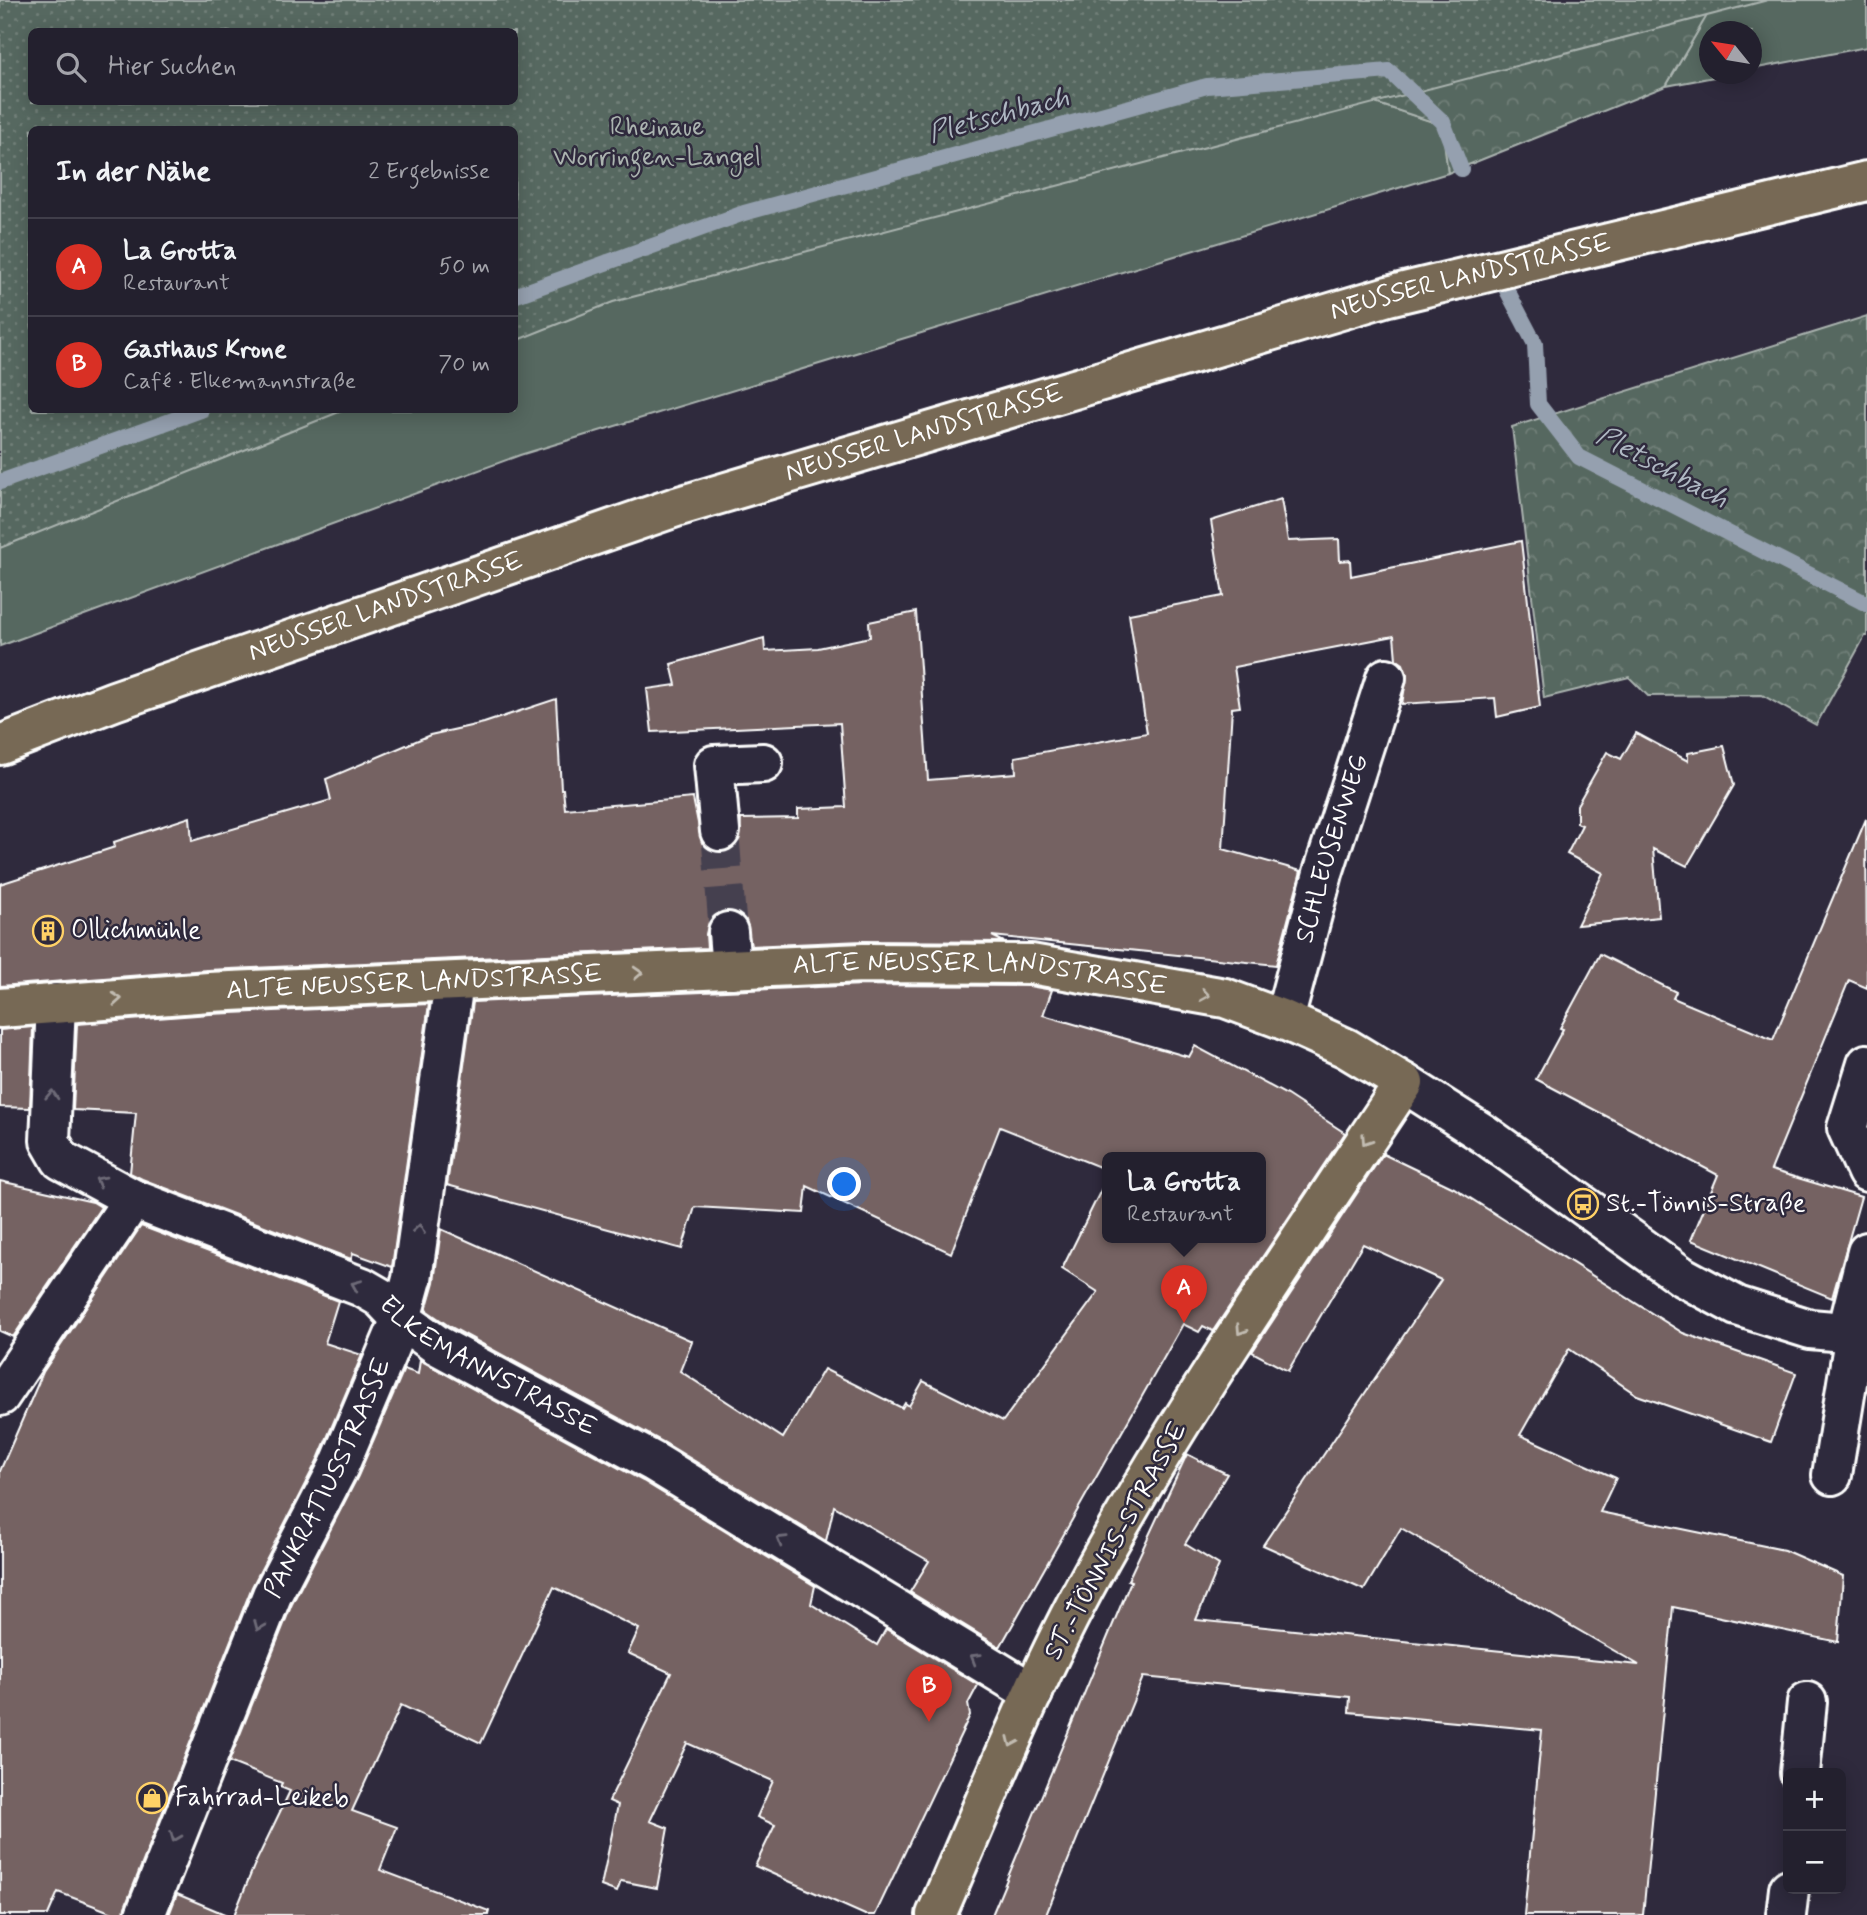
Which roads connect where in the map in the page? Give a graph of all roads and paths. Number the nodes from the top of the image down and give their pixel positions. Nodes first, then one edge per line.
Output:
1 (1867, 181) edge
2 (1386, 678) dead end
3 (0, 745) edge
4 (763, 763) dead end
5 (720, 831) tunnel mouth
6 (454, 982) junction
7 (56, 1003) junction
8 (0, 1008) edge
9 (1284, 1020) junction
10 (1867, 1064) edge
11 (1404, 1083) junction
12 (1867, 1172) edge
13 (133, 1199) junction
14 (1867, 1252) edge
15 (401, 1320) junction
16 (1856, 1333) edge
17 (0, 1396) edge
18 (1832, 1475) dead end
19 (1034, 1693) junction
20 (1807, 1702) dead end
21 (1800, 1768) edge
22 (1788, 1894) edge
23 (145, 1915) edge
24 (936, 1915) edge
25 (1786, 1915) edge

1 - 3 main road, NEUSSER LANDSTRASSE
2 - 9 street, SCHLEUSENWEG
4 - 5 street
7 -> 6 main road, ALTE NEUSSER LANDSTRASSE
6 -> 9 main road, ALTE NEUSSER LANDSTRASSE
15 -> 6 street, PANKRATIUSSTRASSE
7 - 8 main road, ALTE NEUSSER LANDSTRASSE
13 -> 7 street, ELKEMANNSTRASSE
9 - 11 main road, ALTE NEUSSER LANDSTRASSE
10 - 12 street
11 - 16 street, ALTE NEUSSER LANDSTRASSE
11 -> 19 main road, ST.-TÖNNIS-STRASSE
15 -> 13 street, ELKEMANNSTRASSE
13 - 17 street
14 - 16 street
19 -> 15 street, ELKEMANNSTRASSE
15 -> 23 street, PANKRATIUSSTRASSE
16 - 18 street
19 -> 24 main road, ST.-TÖNNIS-STRASSE
20 - 21 street
22 - 25 street

